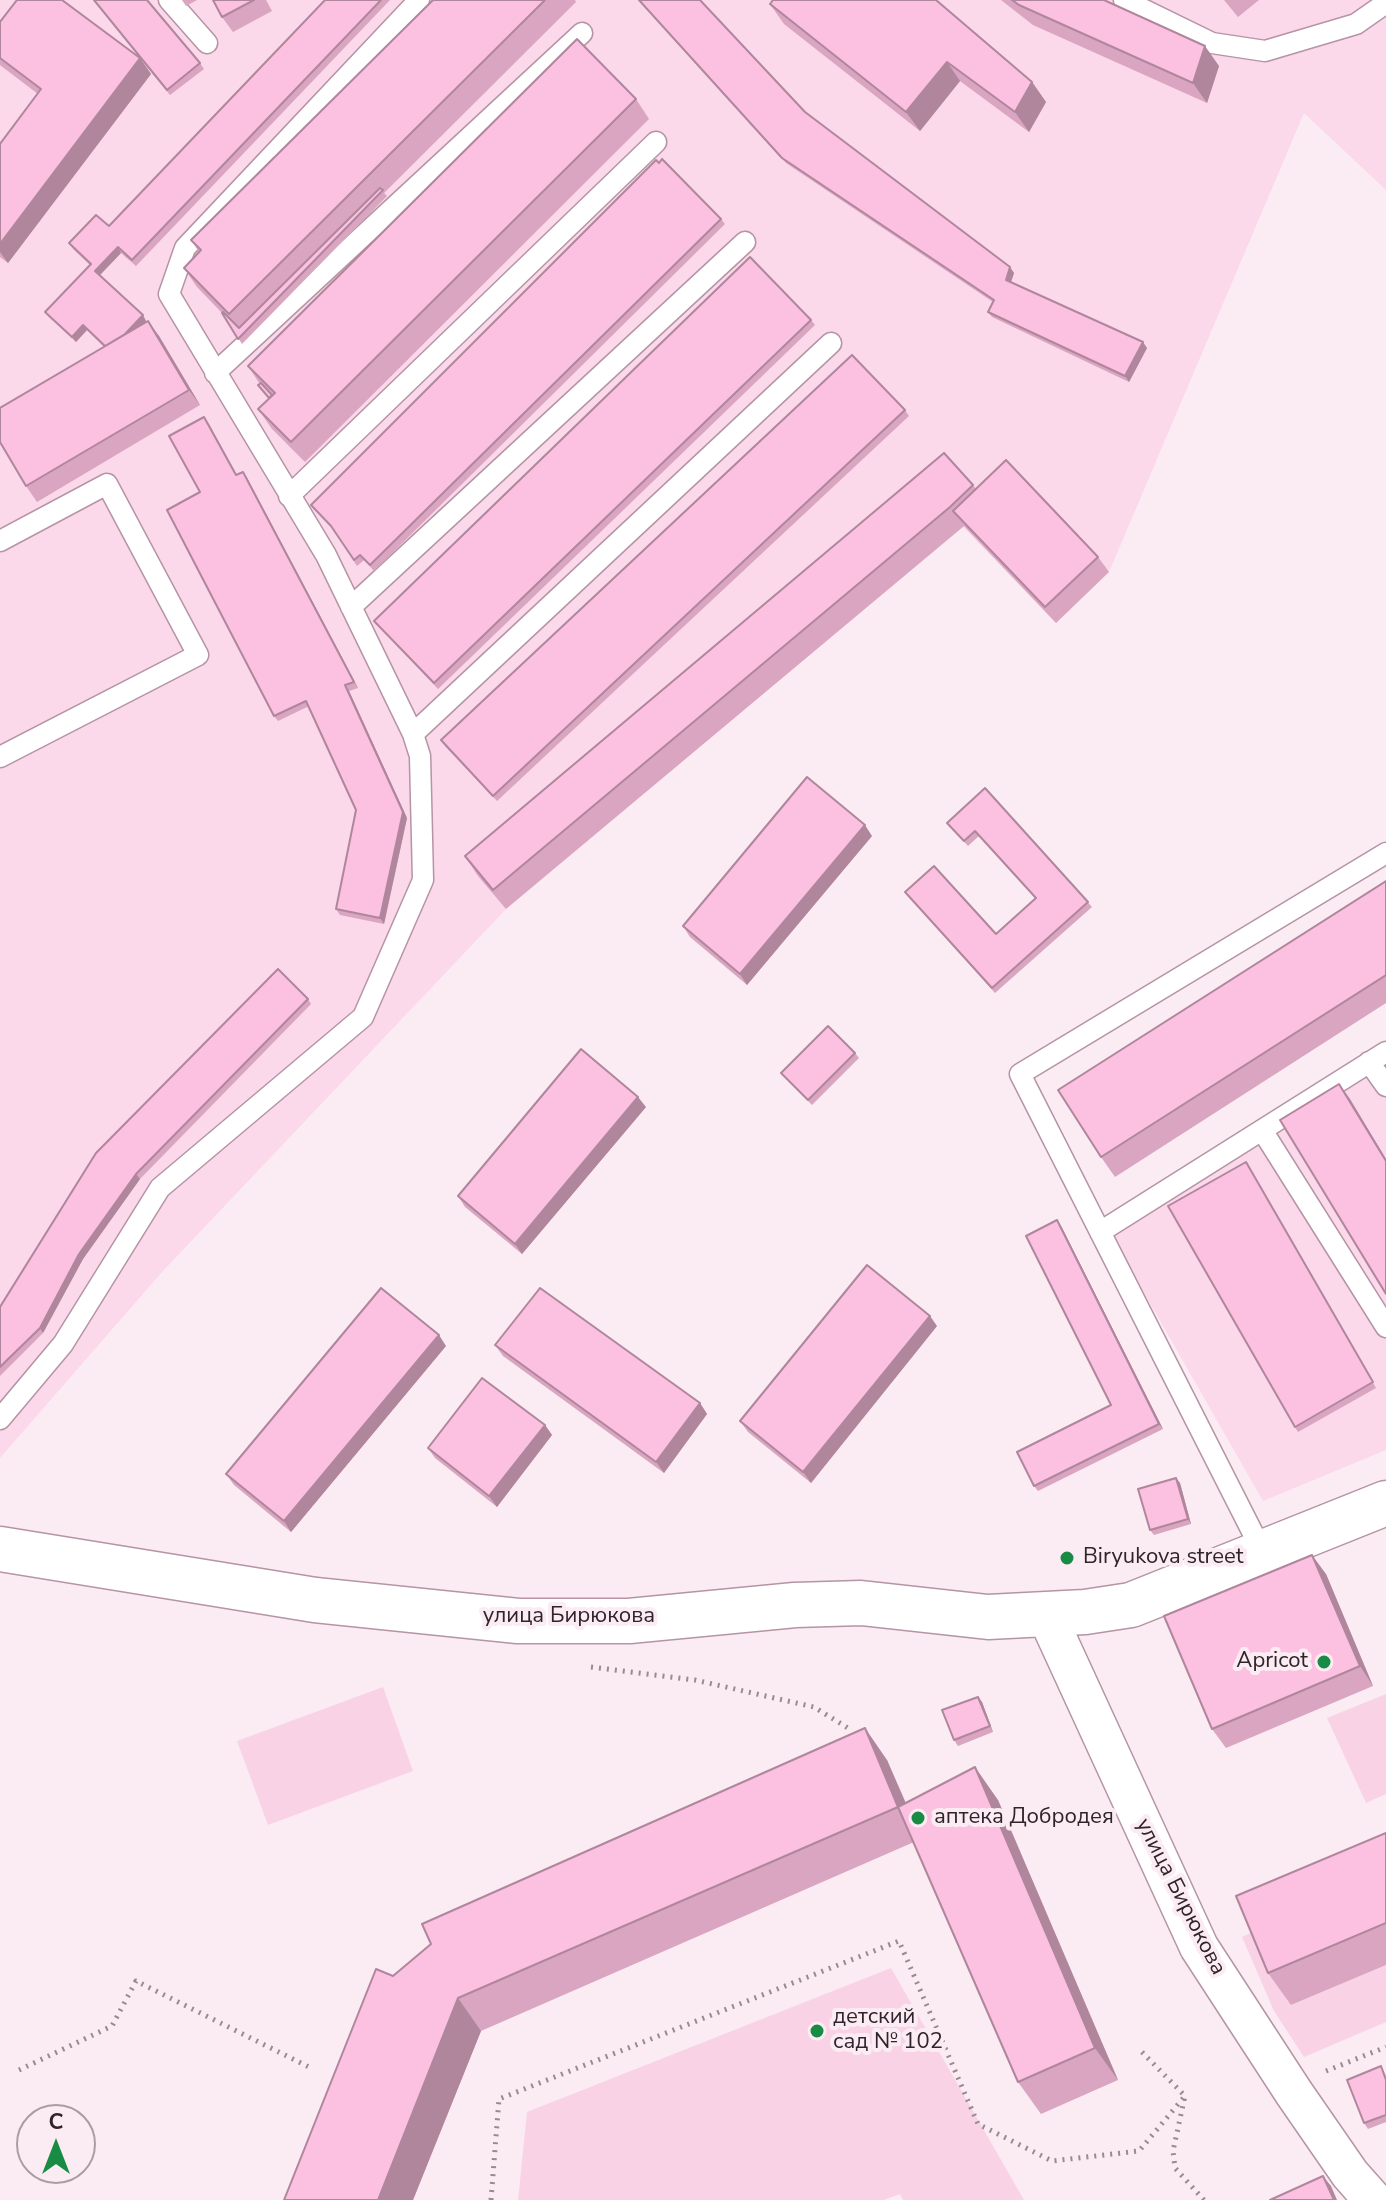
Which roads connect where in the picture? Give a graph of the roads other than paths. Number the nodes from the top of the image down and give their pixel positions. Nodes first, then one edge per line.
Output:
1 (169, 0) edge
2 (419, 0) edge
3 (1124, 0) edge
4 (1386, 3) edge
5 (582, 33) dead end
6 (207, 43) dead end
7 (656, 142) dead end
8 (745, 242) dead end
9 (831, 343) dead end
10 (215, 373) junction
11 (289, 496) junction
12 (0, 541) edge
13 (351, 607) junction
14 (413, 734) junction
15 (0, 757) edge
16 (1386, 853) edge
17 (1378, 1057) edge
18 (1386, 1086) edge
19 (1262, 1130) junction
20 (1100, 1232) junction
21 (1386, 1327) edge
22 (0, 1419) edge
23 (1386, 1503) edge
24 (0, 1549) edge
25 (1263, 1553) junction
26 (1046, 1614) junction
27 (1373, 2200) edge

1 - 6 lane
2 - 10 lane
3 - 4 lane
5 - 10 lane
7 - 11 lane
8 - 13 lane
9 - 14 lane
10 - 11 lane
11 - 13 lane
12 - 15 lane
13 - 14 lane
14 - 22 lane
16 - 20 lane
17 - 18 lane
17 - 19 lane
19 - 20 lane
19 - 21 lane
20 - 25 lane
23 - 25 street, улица Бирюкова
24 - 26 street, улица Бирюкова
25 - 26 street, улица Бирюкова
26 - 27 street, улица Бирюкова

